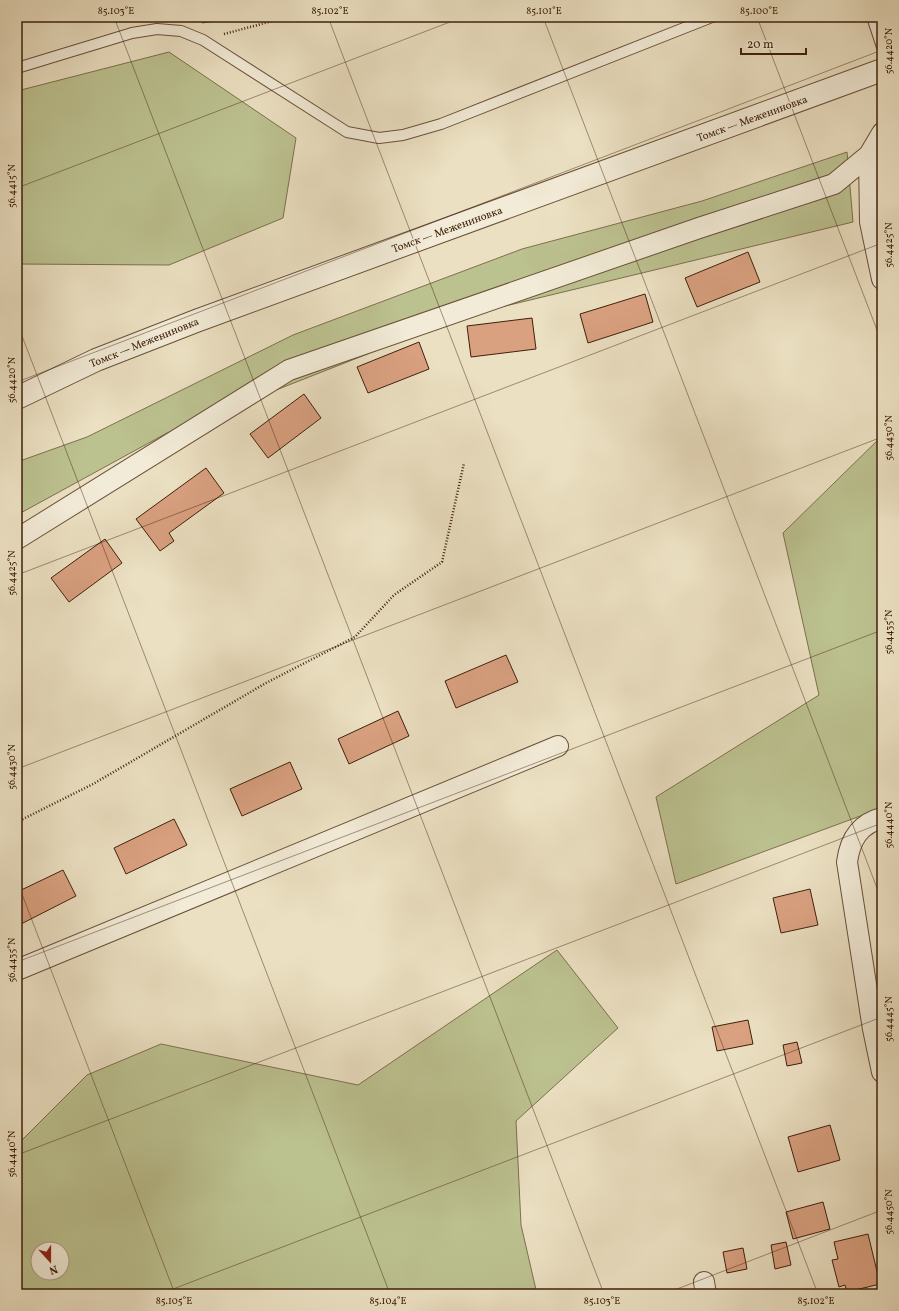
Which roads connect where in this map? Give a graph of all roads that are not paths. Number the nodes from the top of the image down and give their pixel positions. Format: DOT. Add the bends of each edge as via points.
graph roads {
  1 [pos="712,17"];
  2 [pos="872,17"];
  3 [pos="882,47"];
  4 [pos="17,68"];
  5 [pos="882,70"];
  6 [pos="882,133"];
  7 [pos="876,154"];
  8 [pos="882,279"];
  9 [pos="17,398"];
  10 [pos="17,539"];
  11 [pos="558,746"];
  12 [pos="882,818"];
  13 [pos="17,970"];
  14 [pos="882,1072"];
  1 -- 4 [label="lane" via="440,124 403,135 379,138 347,132 203,40 181,31 158,29 132,33"];
  2 -- 3 [label="lane"];
  5 -- 9 [label="street, Томск — Межениновка" via="196,321 96,360"];
  6 -- 7 [label="street"];
  7 -- 8 [label="street" via="870,222"];
  7 -- 10 [label="street" via="834,184 289,370"];
  11 -- 13 [label="street"];
  12 -- 14 [label="street" via="860,829 848,850 847,862"];
}
